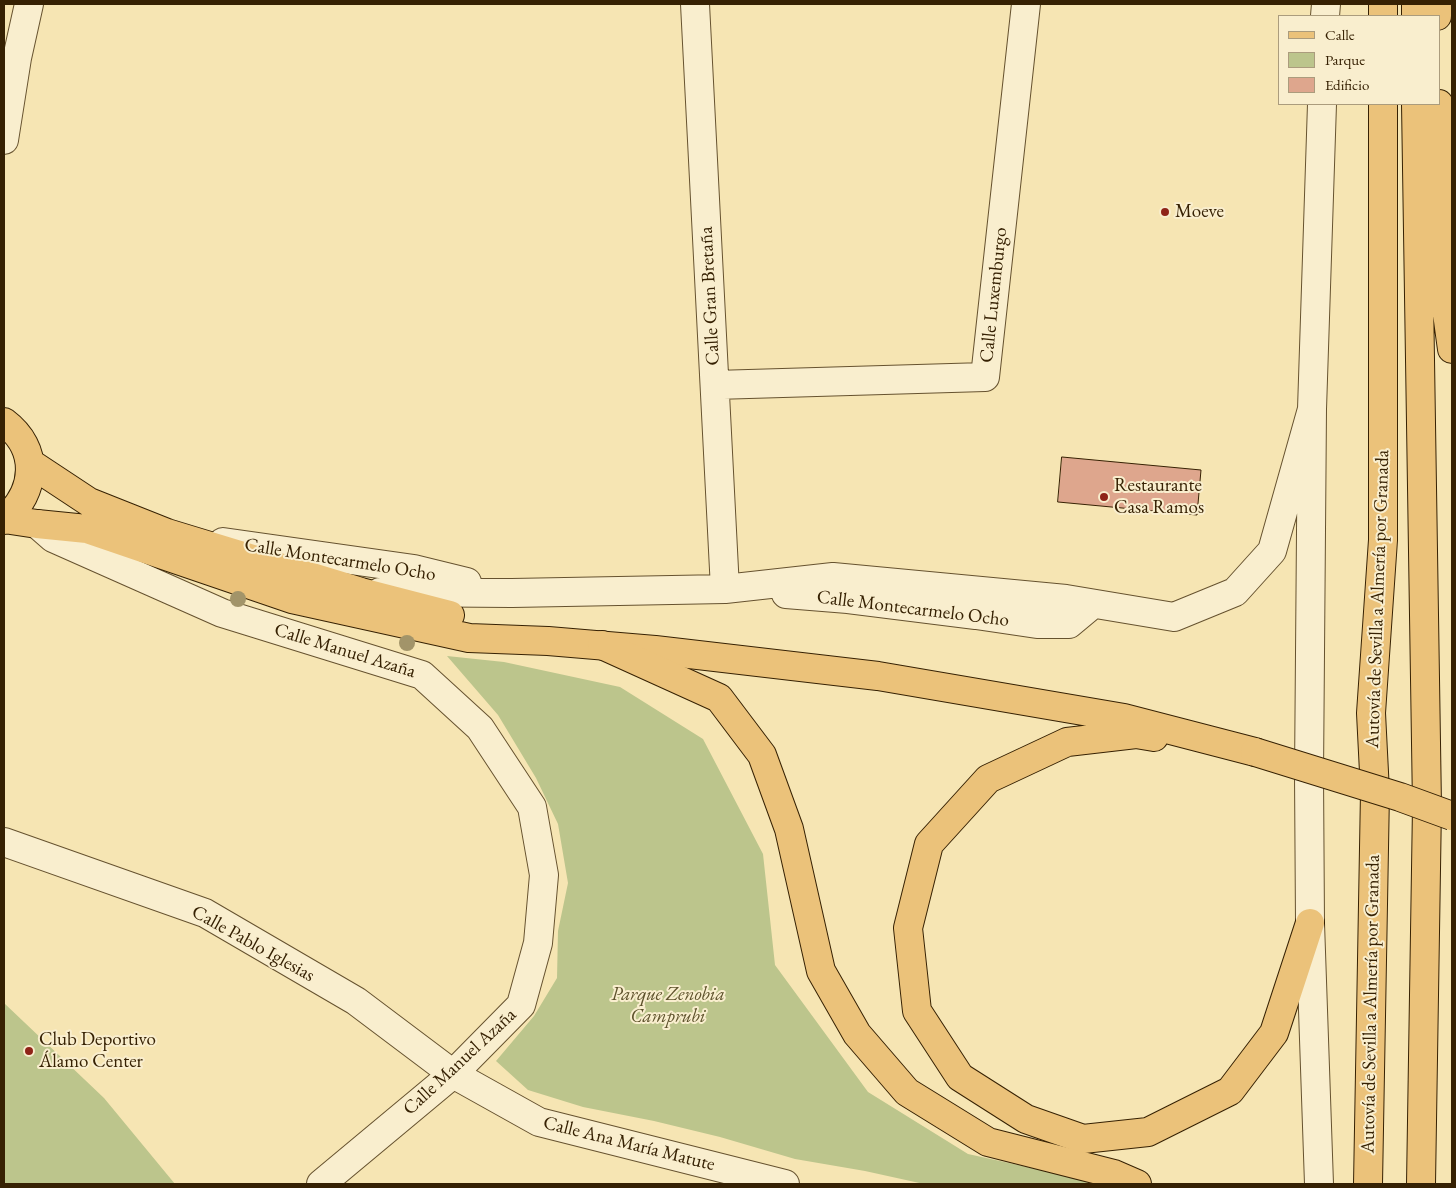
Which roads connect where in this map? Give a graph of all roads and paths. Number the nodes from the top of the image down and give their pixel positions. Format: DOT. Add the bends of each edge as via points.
graph roads {
  1 [pos="29,4"];
  2 [pos="695,4"];
  3 [pos="1026,4"];
  4 [pos="8,58"];
  5 [pos="1322,105"];
  6 [pos="1382,105"];
  7 [pos="1416,105"];
  8 [pos="1439,105"];
  9 [pos="4,140"];
  10 [pos="1441,192"];
  11 [pos="1452,241"];
  12 [pos="1452,349"];
  13 [pos="714,385"];
  14 [pos="1312,409"];
  15 [pos="4,422"];
  16 [pos="30,463"];
  17 [pos="4,520"];
  18 [pos="37,524"];
  19 [pos="167,534"];
  20 [pos="725,589"];
  21 [pos="361,592"];
  22 [pos="512,593"];
  23 [pos="292,598"];
  24 [pos="548,641"];
  25 [pos="602,645"];
  26 [pos="1254,752"];
  27 [pos="1452,816"];
  28 [pos="4,842"];
  29 [pos="1310,923"];
  30 [pos="453,1074"];
  31 [pos="734,1178"];
  32 [pos="321,1184"];
  33 [pos="785,1184"];
  34 [pos="1137,1184"];
  35 [pos="1319,1184"];
  36 [pos="1368,1184"];
  37 [pos="1421,1184"];
  1 -- 4 [label="street"];
  2 -- 13 [label="street, Calle Gran Bretaña"];
  3 -- 13 [label="street, Calle Luxemburgo" via="985,377"];
  4 -- 9 [label="street"];
  5 -- 14 [label="street"];
  6 -- 36 [label="main road, Autovía de Sevilla a Almería por Granada" via="1383,540 1371,713 1375,792"];
  7 -- 37 [label="main road, Autovía de Sevilla a Almería por Granada" via="1427,806"];
  8 -- 10 [label="main road"];
  10 -- 11 [label="main road"];
  10 -- 12 [label="main road" via="1443,284"];
  13 -- 20 [label="street, Calle Gran Bretaña"];
  14 -- 20 [label="street, Calle Montecarmelo Ocho" via="1272,551 1235,592 1174,617 1066,599 833,577"];
  14 -- 29 [label="street"];
  15 -- 16 [label="main road" via="24,444"];
  16 -- 17 [label="main road" via="25,495"];
  16 -- 19 [label="main road" via="90,502"];
  17 -- 18 [label="main road"];
  18 -- 23 [label="main road" via="87,528"];
  18 -- 30 [label="street, Calle Manuel Azaña" via="53,538 222,613 422,674 480,728 532,807 544,875 538,944 522,1005"];
  19 -- 21 [label="main road"];
  19 -- 22 [label="street, Calle Montecarmelo Ocho" via="414,569"];
  20 -- 22 [label="street, Calle Montecarmelo Ocho"];
  21 -- 22 [label="street, Calle Montecarmelo Ocho"];
  21 -- 23 [label="street, Calle Montecarmelo Ocho"];
  21 -- 24 [label="main road"];
  23 -- 24 [label="main road" via="469,638"];
  24 -- 25 [label="main road"];
  25 -- 26 [label="main road" via="878,676 1124,718"];
  25 -- 34 [label="main road" via="719,698 762,755 789,829 821,971 857,1034 907,1092 988,1142 1114,1174"];
  26 -- 27 [label="main road, bridge"];
  26 -- 29 [label="main road" via="1136,734 1067,742 988,779 929,844 908,928 917,1011 960,1077 1026,1119 1083,1139 1148,1132 1230,1090 1274,1033"];
  28 -- 30 [label="street, Calle Pablo Iglesias" via="205,913 356,1001"];
  29 -- 35 [label="street"];
  30 -- 31 [label="street, Calle Ana María Matute" via="539,1122 702,1162"];
  30 -- 32 [label="street, Calle Manuel Azaña"];
  31 -- 33 [label="street, Calle Ana María Matute"];
}
